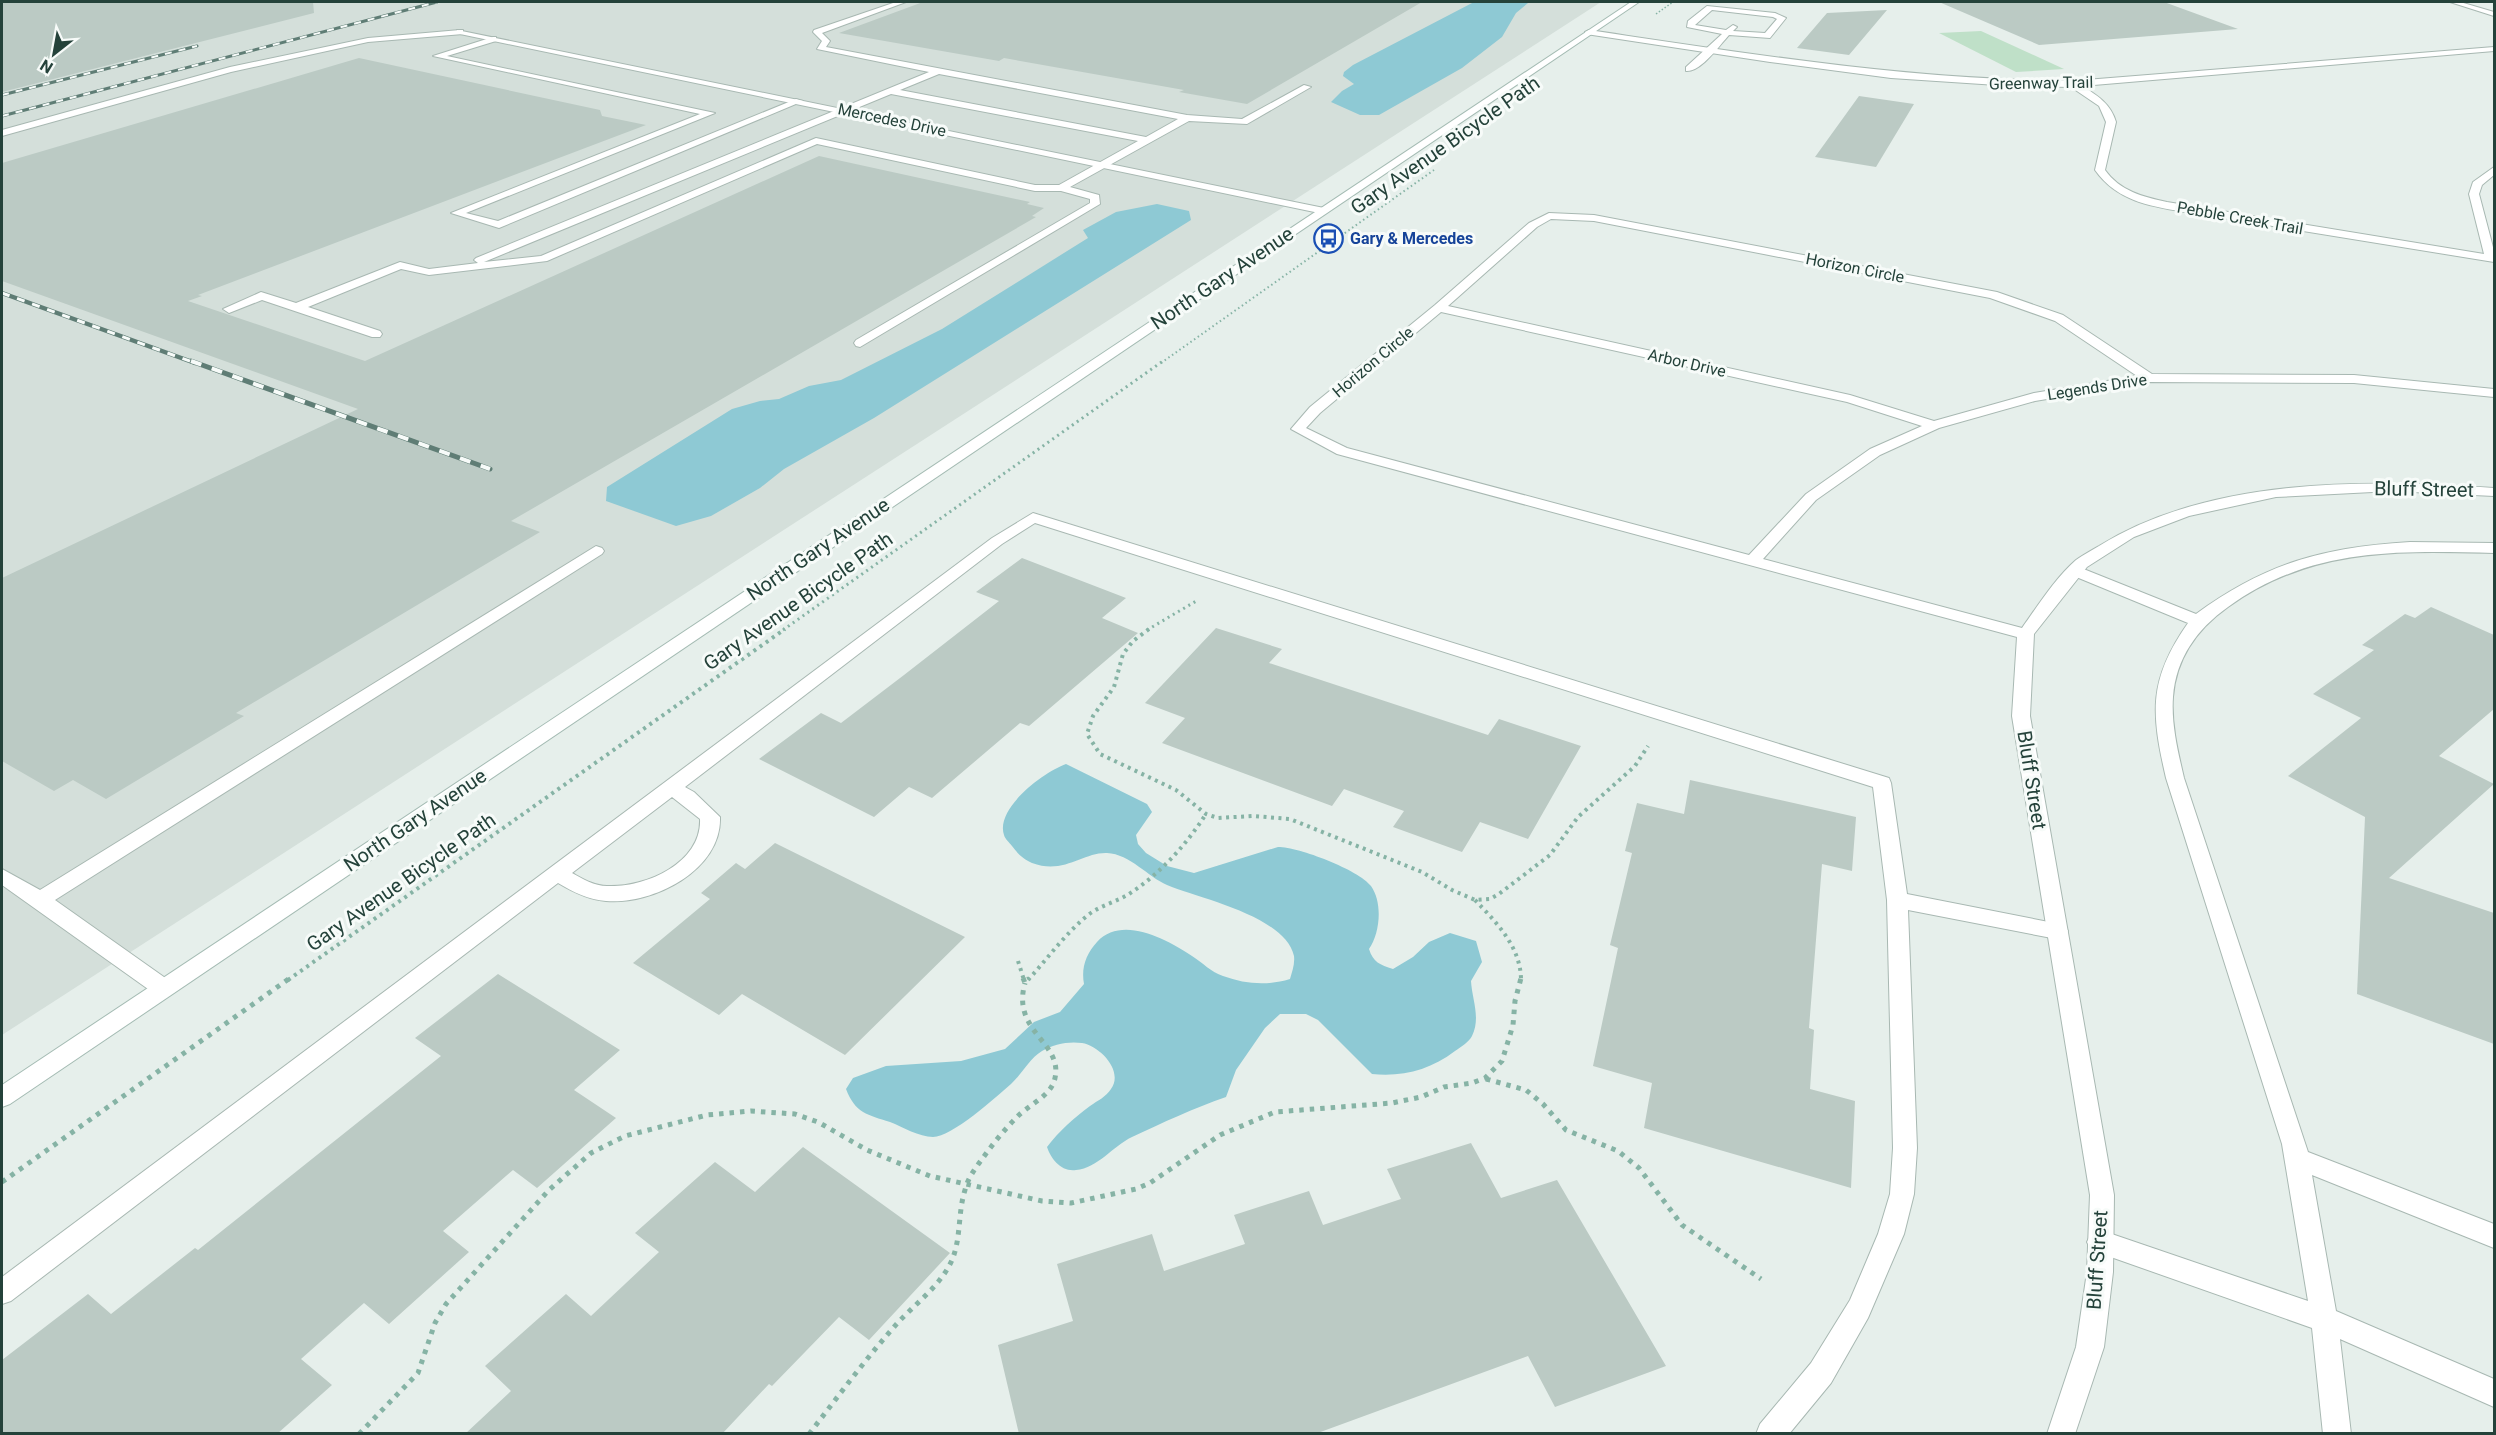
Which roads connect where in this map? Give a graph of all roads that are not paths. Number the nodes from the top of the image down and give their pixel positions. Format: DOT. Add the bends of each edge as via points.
graph roads {
  1 [pos="902,2"];
  2 [pos="1635,2"];
  3 [pos="2454,2"];
  4 [pos="1755,5"];
  5 [pos="1748,12"];
  6 [pos="2494,14"];
  7 [pos="1589,32"];
  8 [pos="1727,33"];
  9 [pos="493,39"];
  10 [pos="2494,48"];
  11 [pos="1710,51"];
  12 [pos="1689,69"];
  13 [pos="939,71"];
  14 [pos="2073,84"];
  15 [pos="1307,87"];
  16 [pos="890,91"];
  17 [pos="799,101"];
  18 [pos="844,110"];
  19 [pos="720,115"];
  20 [pos="1187,118"];
  21 [pos="751,121"];
  22 [pos="2,133"];
  23 [pos="1146,140"];
  24 [pos="1103,164"];
  25 [pos="2494,170"];
  26 [pos="1061,188"];
  27 [pos="2122,192"];
  28 [pos="2103,194"];
  29 [pos="1323,211"];
  30 [pos="2493,259"];
  31 [pos="459,268"];
  32 [pos="297,307"];
  33 [pos="1438,308"];
  34 [pos="229,309"];
  35 [pos="376,334"];
  36 [pos="860,343"];
  37 [pos="2149,378"];
  38 [pos="2494,393"];
  39 [pos="1934,425"];
  40 [pos="2494,492"];
  41 [pos="2494,548"];
  42 [pos="596,551"];
  43 [pos="1752,561"];
  44 [pos="2075,571"];
  45 [pos="2198,621"];
  46 [pos="2026,634"];
  47 [pos="670,787"];
  48 [pos="556,873"];
  49 [pos="2,876"];
  50 [pos="39,900"];
  51 [pos="1898,900"];
  52 [pos="2057,931"];
  53 [pos="163,988"];
  54 [pos="2,1097"];
  55 [pos="2296,1158"];
  56 [pos="2494,1236"];
  57 [pos="2100,1242"];
  58 [pos="2,1292"];
  59 [pos="2324,1319"];
  60 [pos="2494,1393"];
  61 [pos="1770,1434"];
  62 [pos="2061,1434"];
  63 [pos="2337,1434"];
  1 -- 13 [label="street" via="817,32 826,41 821,49"];
  2 -- 7 [label="street, North Gary Avenue"];
  3 -- 6 [label="street"];
  4 -- 5 [label="street"];
  5 -- 8 [label="street"];
  5 -- 8 [label="street" via="1779,16 1781,21 1767,36"];
  5 -- 8 [label="street" via="1706,9 1690,26"];
  7 -- 11 [label="street, Greenway Trail"];
  7 -- 29 [label="street, North Gary Avenue"];
  8 -- 11 [label="street"];
  9 -- 17 [label="street, Mercedes Drive"];
  9 -- 19 [label="street" via="437,56"];
  9 -- 22 [label="street, Mercedes Drive" via="460,32 368,40 242,67"];
  10 -- 14 [label="street, Greenway Trail"];
  11 -- 12 [label="street"];
  11 -- 14 [label="street, Greenway Trail" via="1897,78 1975,84"];
  13 -- 16 [label="street"];
  13 -- 20 [label="street"];
  14 -- 27 [label="street, Pebble Creek Trail" via="2102,103 2110,114 2100,170"];
  15 -- 20 [label="street" via="1244,122"];
  16 -- 18 [label="street"];
  16 -- 23 [label="street"];
  17 -- 18 [label="street, Mercedes Drive"];
  17 -- 21 [label="street"];
  18 -- 24 [label="street, Mercedes Drive"];
  18 -- 31 [label="street"];
  19 -- 21 [label="street"];
  19 -- 21 [label="street" via="456,213 499,225"];
  20 -- 23 [label="street"];
  23 -- 24 [label="street"];
  24 -- 26 [label="street"];
  24 -- 29 [label="street, Mercedes Drive"];
  25 -- 30 [label="street" via="2477,184 2474,194"];
  26 -- 31 [label="street" via="1035,188 816,141 543,259"];
  26 -- 36 [label="street" via="1095,198 1095,204"];
  27 -- 28 [label="street"];
  27 -- 30 [label="street, Pebble Creek Trail" via="2157,204"];
  29 -- 53 [label="street, North Gary Avenue"];
  31 -- 32 [label="street" via="429,272 400,265"];
  32 -- 34 [label="street" via="261,296"];
  32 -- 35 [label="street"];
  33 -- 37 [label="street, Horizon Circle" via="1533,225 1549,216 1594,218 1993,295 2059,318"];
  33 -- 39 [label="street, Arbor Drive" via="1850,399"];
  33 -- 43 [label="street, Horizon Circle" via="1315,410 1298,429 1342,451"];
  37 -- 38 [label="street, Legends Drive" via="2354,379"];
  37 -- 39 [label="street, Legends Drive" via="2034,397"];
  39 -- 43 [label="street, Legends Drive" via="1875,452 1811,497"];
  40 -- 44 [label="street, Bluff Street" via="2392,487 2276,493 2234,500 2145,527"];
  41 -- 45 [label="street" via="2450,545 2340,553 2272,574 2238,592"];
  42 -- 50 [label="street"];
  43 -- 46 [label="street, Horizon Circle"];
  44 -- 45 [label="street"];
  44 -- 46 [label="street, Bluff Street"];
  45 -- 55 [label="street" via="2169,668 2164,733"];
  46 -- 52 [label="street, Bluff Street" via="2021,716"];
  47 -- 48 [label="street"];
  47 -- 48 [label="street" via="710,817 710,834 702,850 686,866 663,881 635,891 608,894"];
  47 -- 51 [label="street" via="1033,518 1882,783"];
  48 -- 58 [label="street"];
  49 -- 50 [label="street"];
  50 -- 53 [label="street"];
  51 -- 52 [label="street"];
  51 -- 61 [label="street" via="1905,1148 1902,1194 1891,1234 1859,1309 1821,1373"];
  52 -- 57 [label="street, Bluff Street" via="2102,1196"];
  53 -- 54 [label="street, North Gary Avenue"];
  55 -- 56 [label="street"];
  55 -- 59 [label="street"];
  57 -- 59 [label="street"];
  57 -- 62 [label="street, Bluff Street" via="2090,1347"];
  59 -- 60 [label="street"];
  59 -- 63 [label="street"];
}
